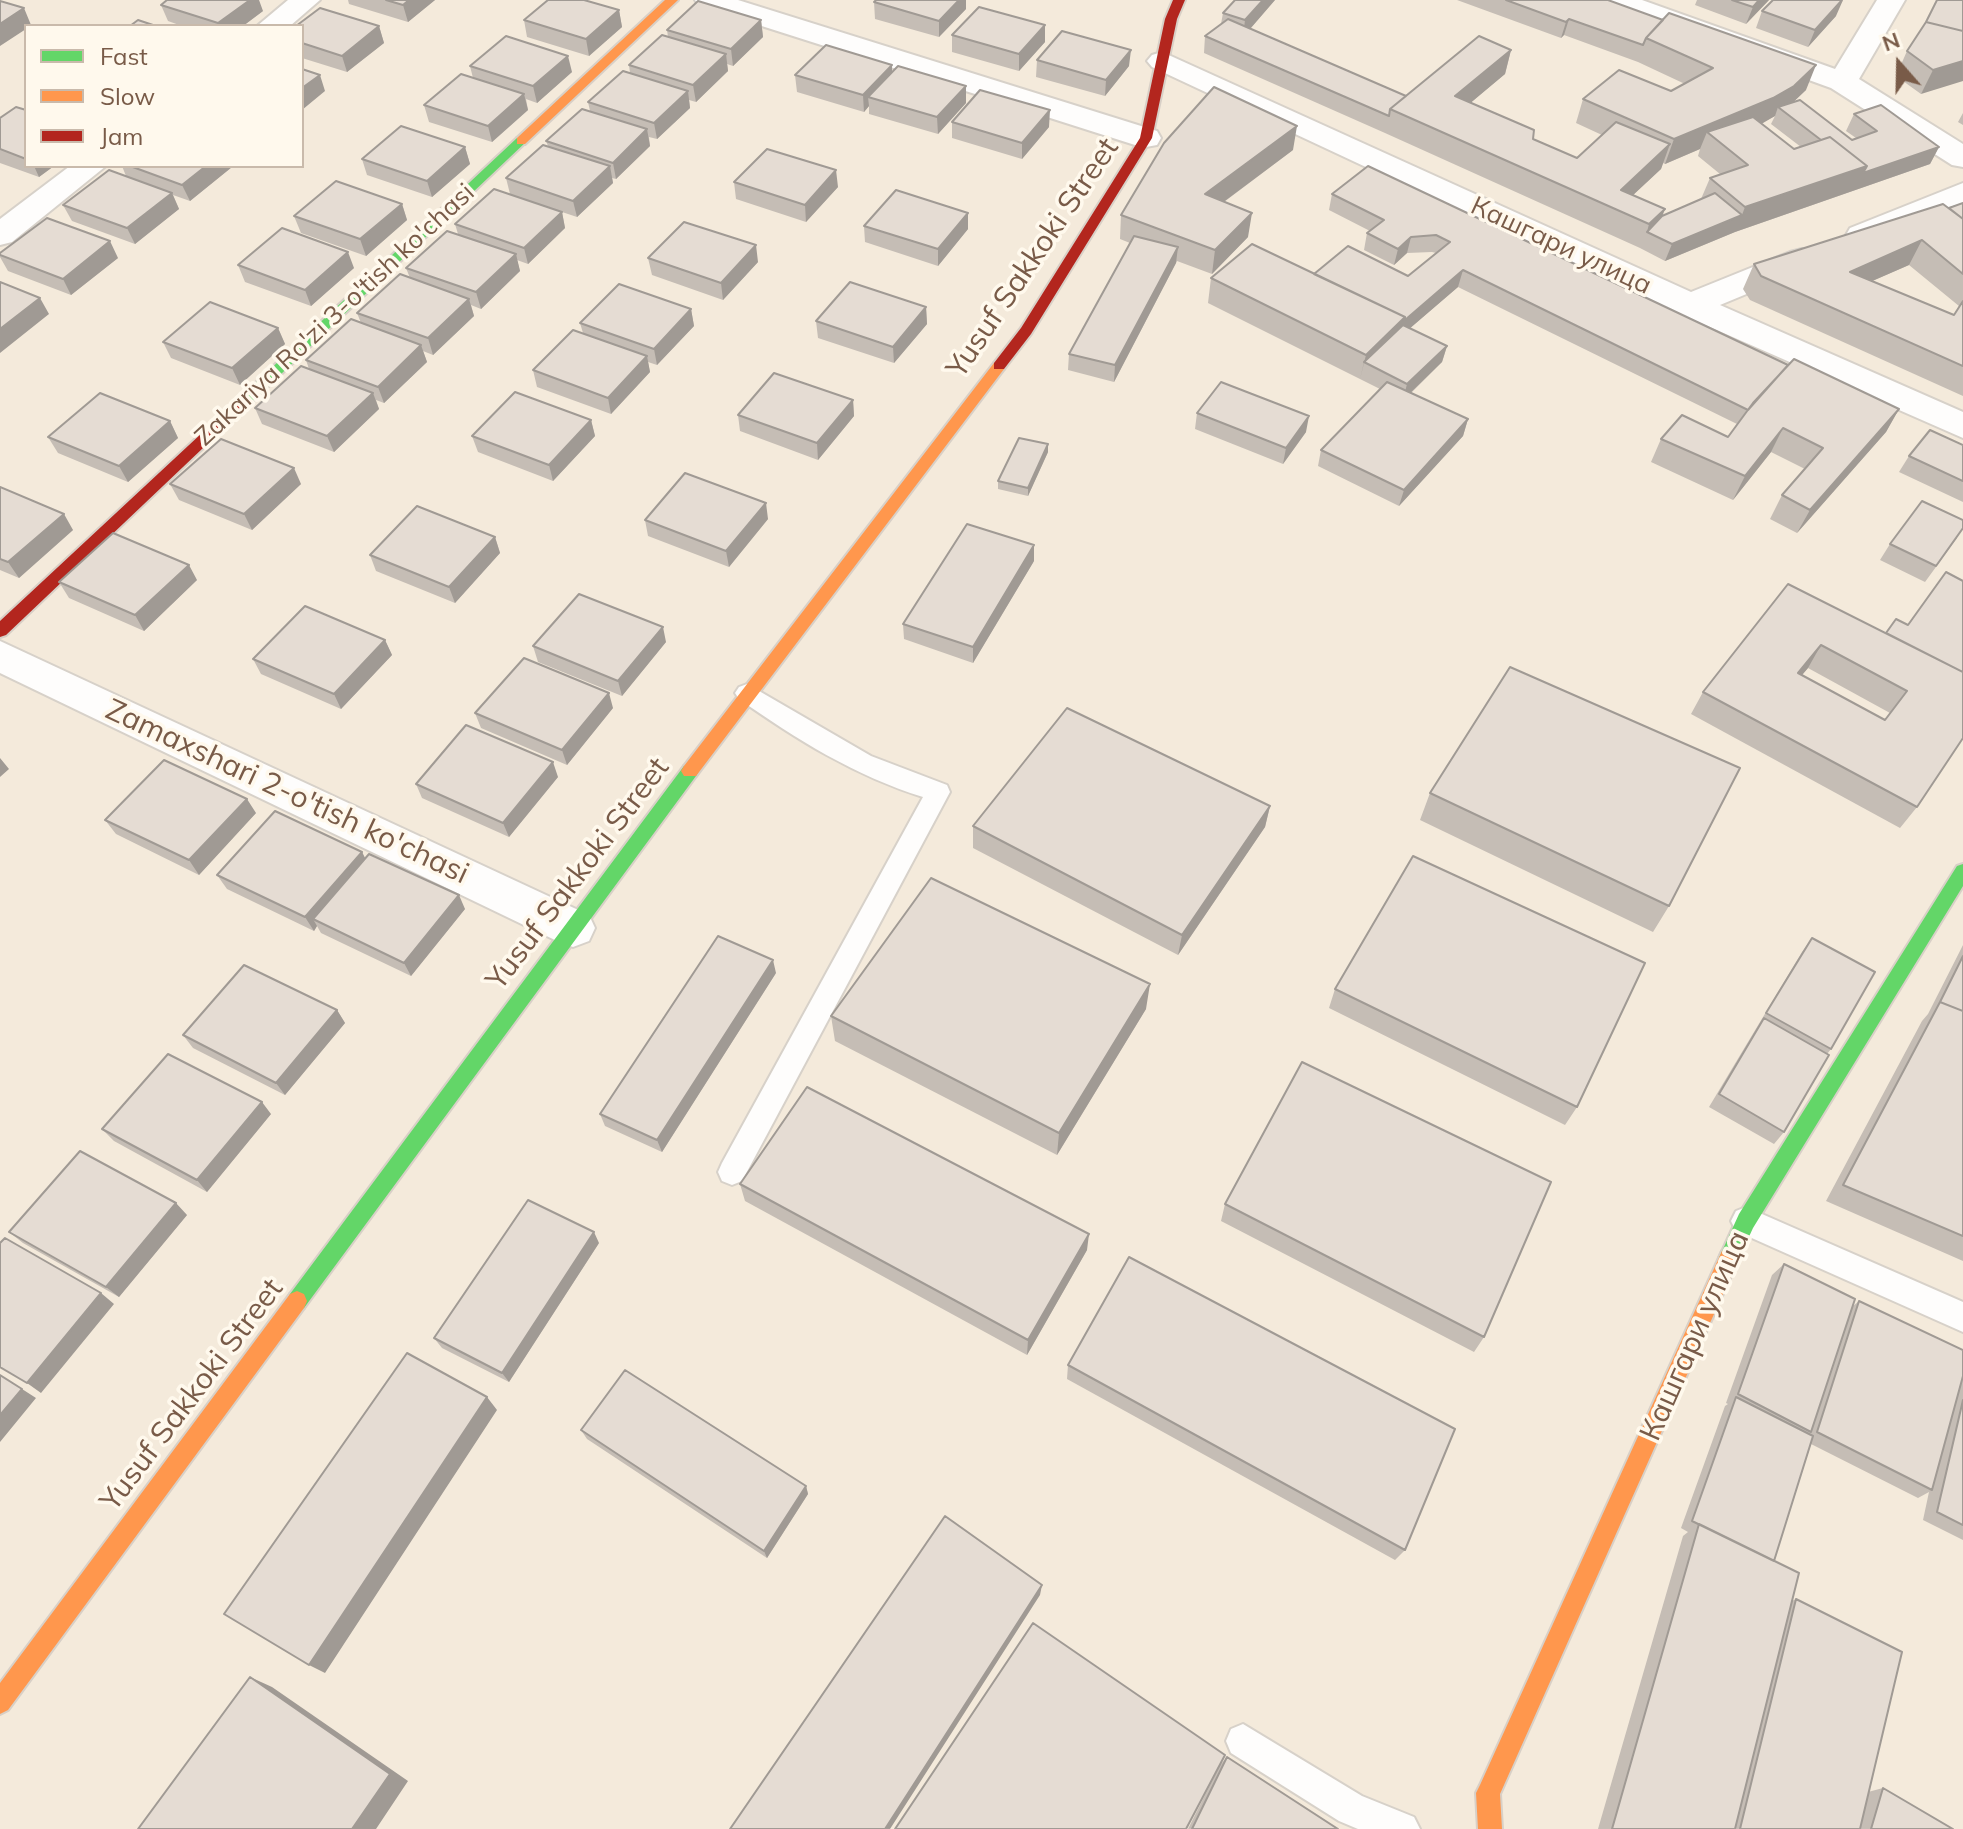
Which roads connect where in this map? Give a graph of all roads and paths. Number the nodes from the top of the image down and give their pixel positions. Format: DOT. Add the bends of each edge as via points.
graph roads {
  1 [pos="306,0"];
  2 [pos="672,0"];
  3 [pos="709,0"];
  4 [pos="1179,0"];
  5 [pos="1615,0"];
  6 [pos="1891,0"];
  7 [pos="275,24"];
  8 [pos="1162,61"];
  9 [pos="1842,82"];
  10 [pos="1146,138"];
  11 [pos="1963,158"];
  12 [pos="87,168"];
  13 [pos="1963,193"];
  14 [pos="0,235"];
  15 [pos="1690,305"];
  16 [pos="1963,426"];
  17 [pos="0,631"];
  18 [pos="0,656"];
  19 [pos="747,693"];
  20 [pos="1963,871"];
  21 [pos="573,928"];
  22 [pos="732,1172"];
  23 [pos="1746,1221"];
  24 [pos="1963,1317"];
  25 [pos="0,1702"];
  26 [pos="1243,1741"];
  27 [pos="1402,1829"];
  28 [pos="1490,1829"];
  1 -- 7 [label="street"];
  2 -- 17 [label="main road, Zakariya Ro'zi 3-o'tish ko'chasi"];
  3 -- 10 [label="street"];
  4 -- 8 [label="main road, Yusuf Sakkoki Street"];
  5 -- 9 [label="street"];
  6 -- 9 [label="street"];
  8 -- 10 [label="main road, Yusuf Sakkoki Street"];
  8 -- 15 [label="street, Кашгари улица"];
  9 -- 11 [label="street"];
  10 -- 19 [label="main road, Yusuf Sakkoki Street" via="1026,331"];
  12 -- 14 [label="street"];
  13 -- 15 [label="street"];
  15 -- 16 [label="street, Кашгари улица"];
  18 -- 21 [label="street, Zamaxshari 2-o'tish ko'chasi"];
  19 -- 21 [label="main road, Yusuf Sakkoki Street"];
  19 -- 22 [label="lane" via="806,734 905,783 938,792"];
  20 -- 23 [label="main road, Кашгари улица"];
  21 -- 25 [label="main road, Yusuf Sakkoki Street"];
  23 -- 24 [label="lane"];
  23 -- 28 [label="main road, Кашгари улица" via="1488,1793"];
  26 -- 27 [label="lane" via="1351,1809"];
}
